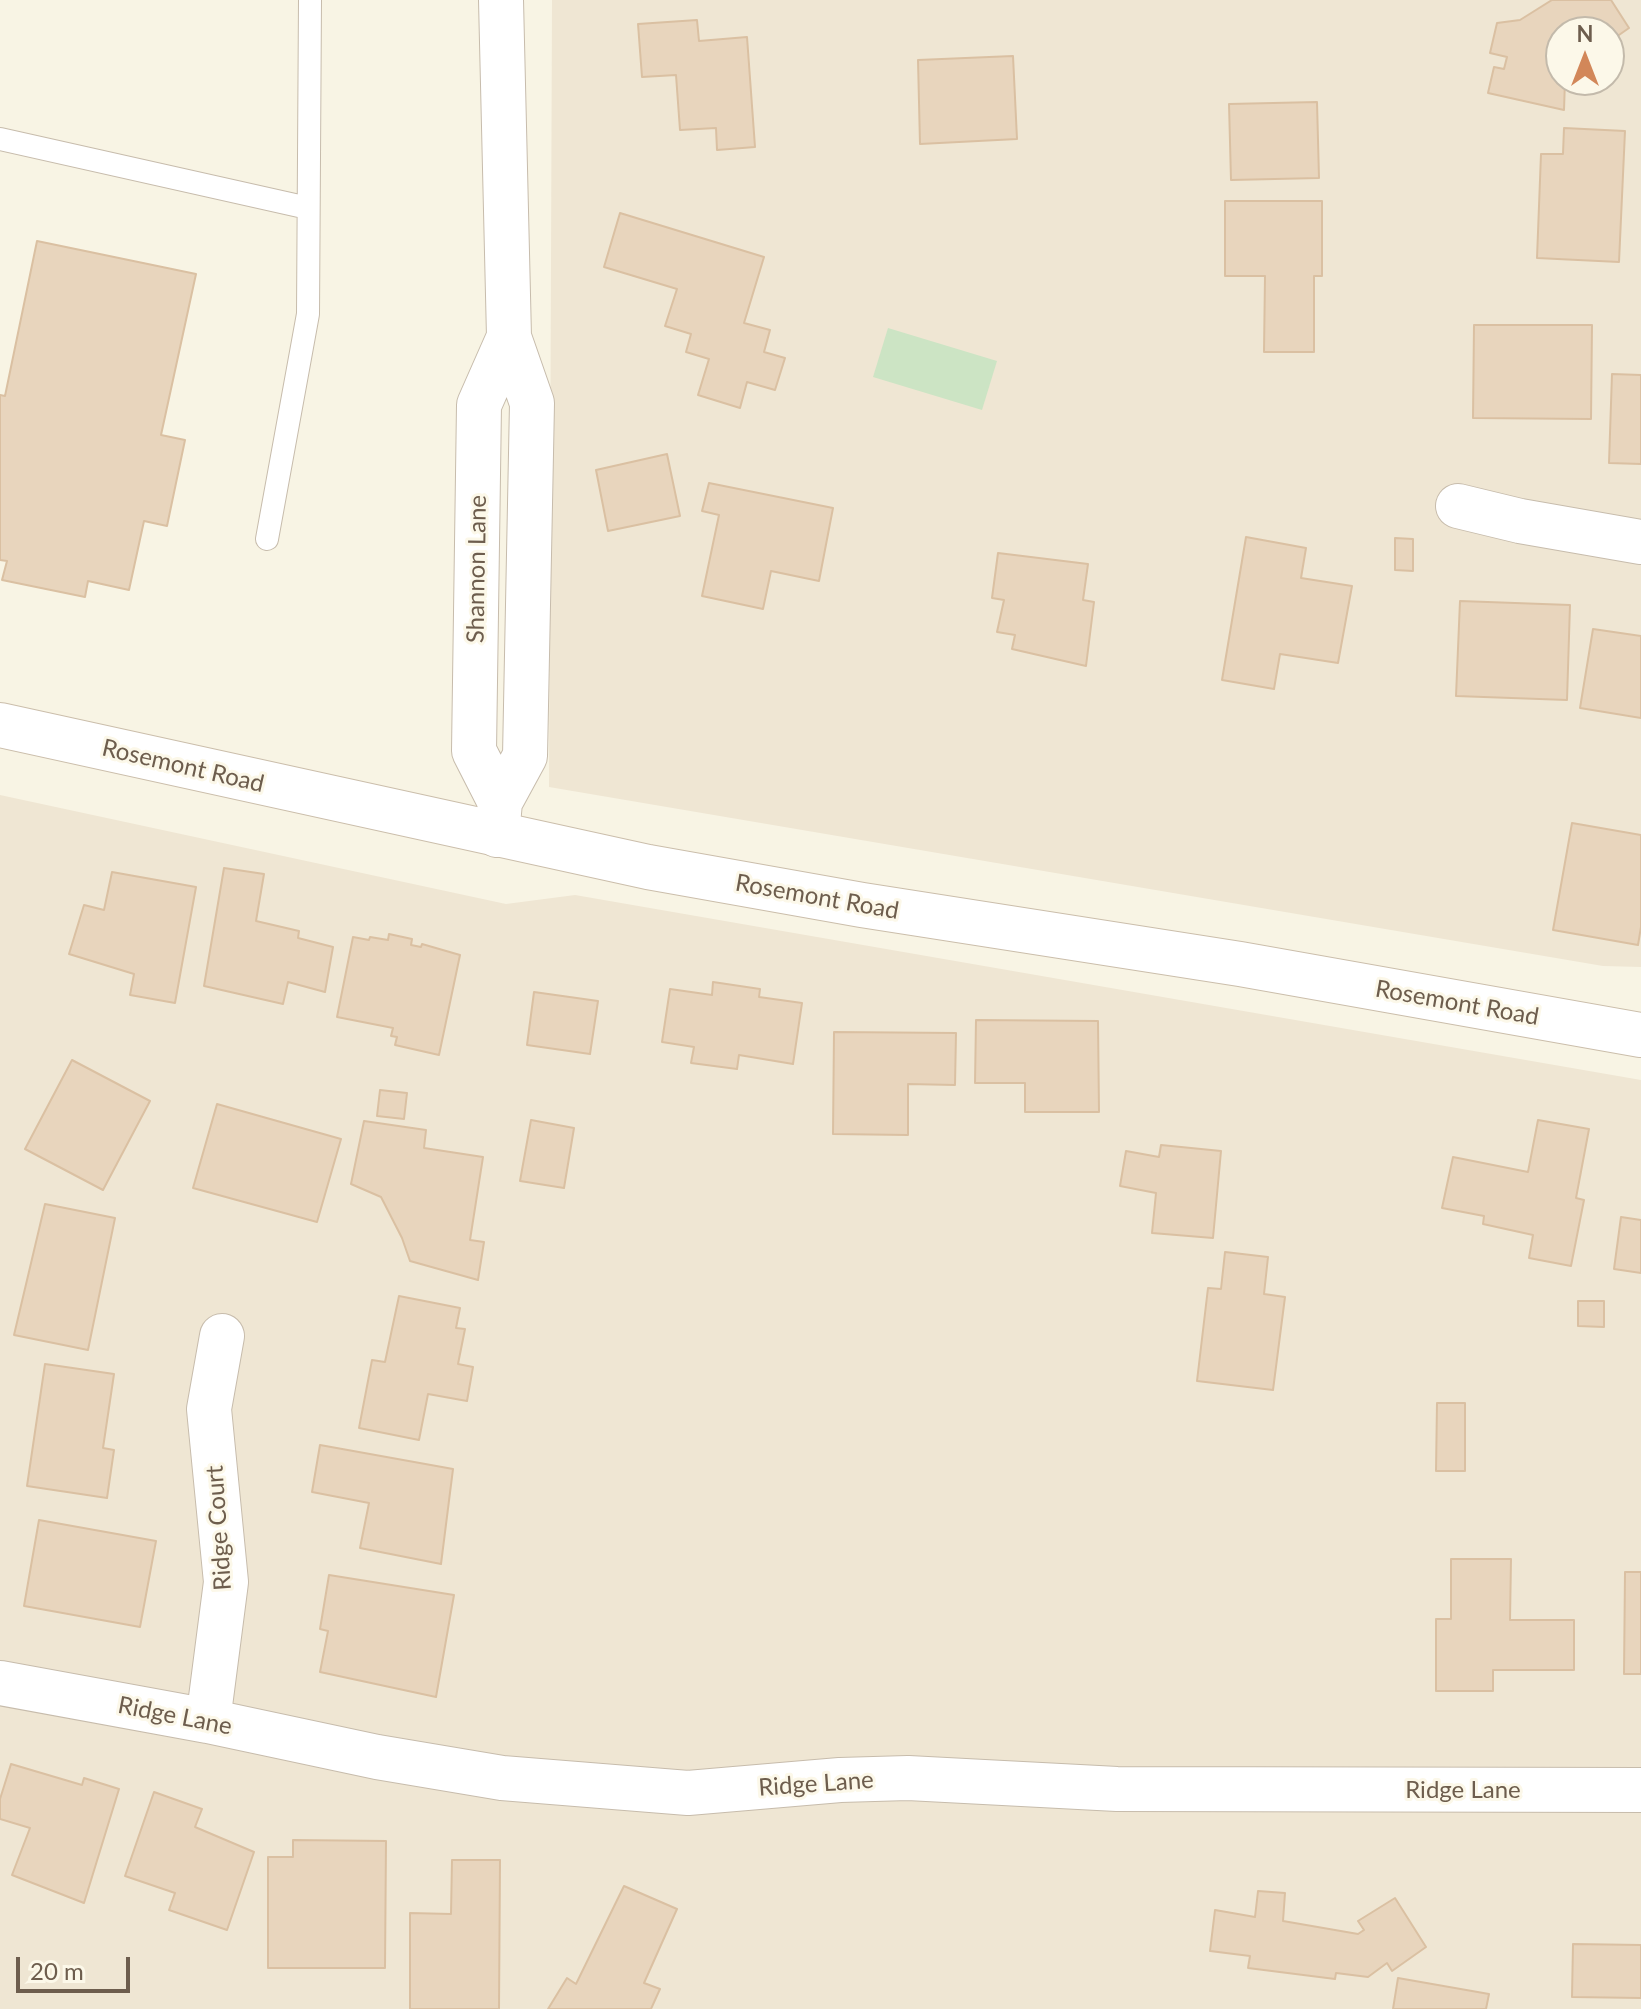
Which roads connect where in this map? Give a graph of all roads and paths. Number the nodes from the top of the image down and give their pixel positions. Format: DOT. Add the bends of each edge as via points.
graph roads {
  1 [pos="310,0"];
  2 [pos="501,0"];
  3 [pos="0,139"];
  4 [pos="308,208"];
  5 [pos="1458,506"];
  6 [pos="267,539"];
  7 [pos="1641,542"];
  8 [pos="0,725"];
  9 [pos="498,819"];
  10 [pos="1641,1035"];
  11 [pos="222,1336"];
  12 [pos="0,1683"];
  13 [pos="208,1721"];
  14 [pos="1641,1790"];
  1 -- 4 [label="lane"];
  2 -- 9 [label="street" via="509,337 532,403 525,756"];
  3 -- 4 [label="lane"];
  4 -- 6 [label="lane" via="308,314"];
  5 -- 7 [label="street"];
  8 -- 9 [label="street, Rosemont Road"];
  9 -- 10 [label="street, Rosemont Road" via="648,867"];
  11 -- 13 [label="street, Ridge Court" via="209,1409 226,1582"];
  12 -- 13 [label="street, Ridge Lane"];
  13 -- 14 [label="street, Ridge Lane" via="502,1778 688,1793 908,1778 1117,1789"];
}
